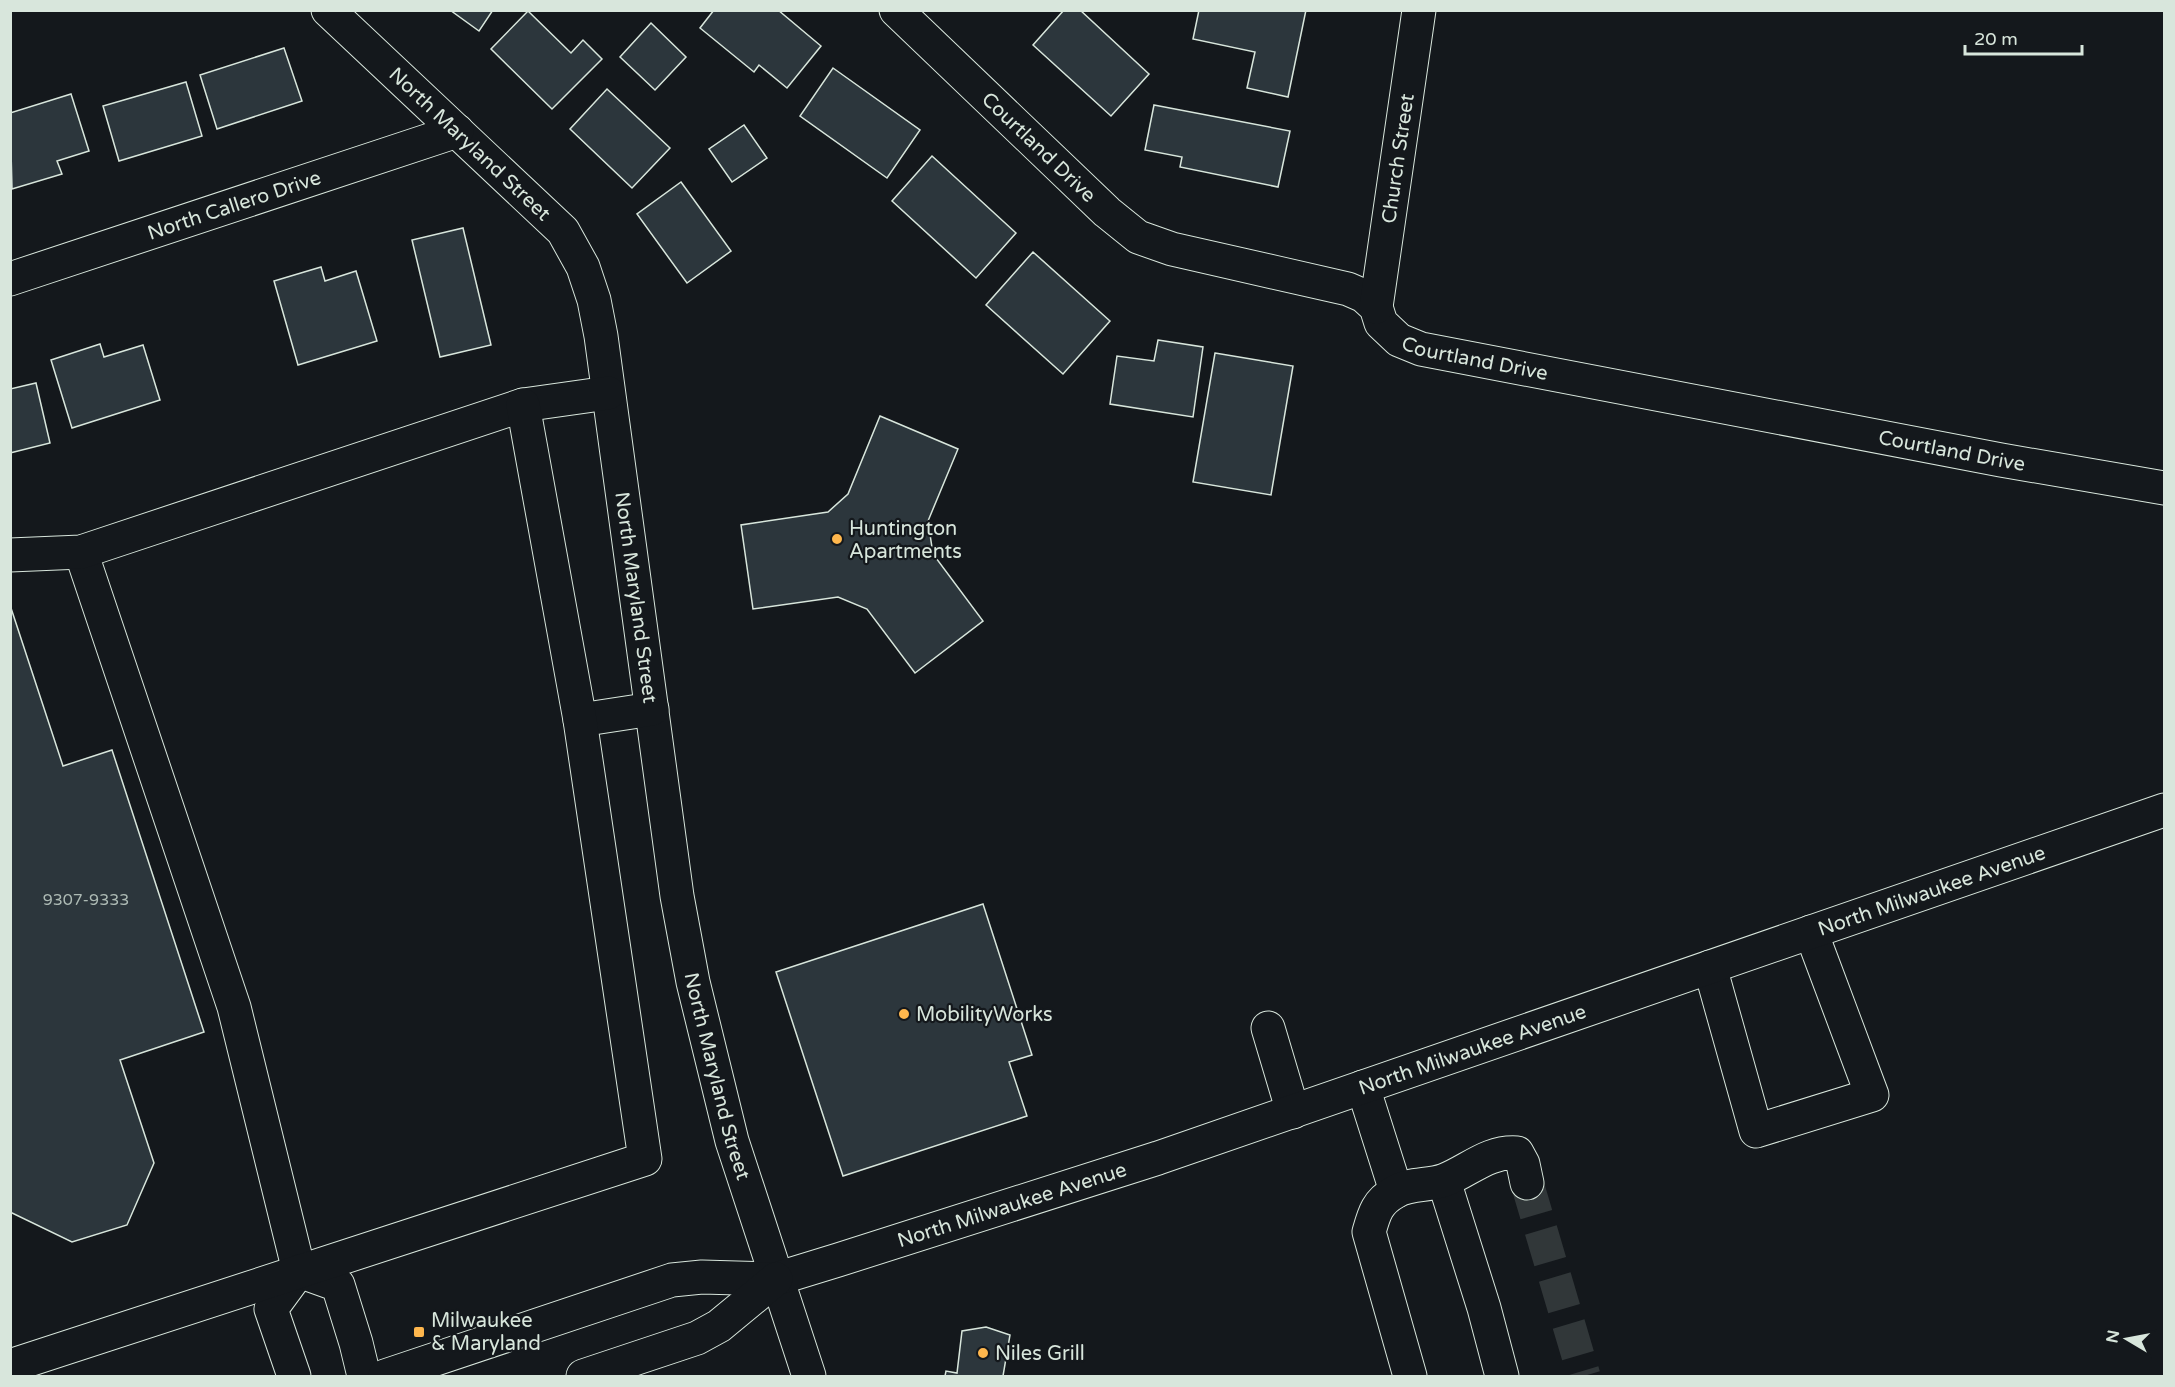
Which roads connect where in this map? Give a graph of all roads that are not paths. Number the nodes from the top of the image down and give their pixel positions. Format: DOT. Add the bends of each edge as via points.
graph roads {
  1 [pos="328,10"];
  2 [pos="896,10"];
  3 [pos="1419,10"];
  4 [pos="457,131"];
  5 [pos="10,279"];
  6 [pos="1376,307"];
  7 [pos="608,393"];
  8 [pos="523,405"];
  9 [pos="2164,488"];
  10 [pos="81,552"];
  11 [pos="10,555"];
  12 [pos="652,709"];
  13 [pos="580,720"];
  14 [pos="2164,810"];
  15 [pos="1811,932"];
  16 [pos="1710,967"];
  17 [pos="1268,1028"];
  18 [pos="1363,1087"];
  19 [pos="1293,1112"];
  20 [pos="1444,1181"];
  21 [pos="1527,1183"];
  22 [pos="1396,1191"];
  23 [pos="299,1271"];
  24 [pos="776,1279"];
  25 [pos="10,1366"];
  26 [pos="294,1377"];
  27 [pos="364,1377"];
  28 [pos="385,1377"];
  29 [pos="583,1377"];
  30 [pos="809,1377"];
  31 [pos="1410,1377"];
  32 [pos="1503,1377"];
  1 -- 4 [label="street, North Maryland Street"];
  2 -- 6 [label="street, Courtland Drive" via="1098,204 1138,237 1172,249 1348,289"];
  3 -- 6 [label="street, Church Street"];
  4 -- 5 [label="street, North Callero Drive"];
  4 -- 7 [label="street, North Maryland Street" via="563,231 583,267 594,300"];
  6 -- 9 [label="street, Courtland Drive" via="1381,323 1399,339 1421,349"];
  7 -- 8 [label="street"];
  7 -- 12 [label="street, North Maryland Street"];
  8 -- 10 [label="street"];
  8 -- 13 [label="street"];
  10 -- 11 [label="street"];
  10 -- 23 [label="street" via="234,1007"];
  12 -- 13 [label="street"];
  12 -- 24 [label="street, North Maryland Street" via="677,896 693,982 732,1141"];
  13 -- 23 [label="street" via="645,1159"];
  14 -- 15 [label="street, North Milwaukee Avenue"];
  15 -- 16 [label="street, North Milwaukee Avenue"];
  15 -- 16 [label="street" via="1872,1095 1756,1131"];
  16 -- 18 [label="street, North Milwaukee Avenue"];
  17 -- 19 [label="street"];
  18 -- 19 [label="street, North Milwaukee Avenue"];
  18 -- 22 [label="street"];
  19 -- 24 [label="street, North Milwaukee Avenue"];
  20 -- 21 [label="street" via="1504,1152 1517,1153"];
  20 -- 22 [label="street"];
  20 -- 32 [label="street"];
  22 -- 31 [label="street" via="1375,1209 1369,1233"];
  23 -- 25 [label="street"];
  23 -- 26 [label="street" via="271,1309"];
  23 -- 27 [label="street" via="338,1286"];
  24 -- 28 [label="street, North Milwaukee Avenue" via="672,1280"];
  24 -- 29 [label="street, North Milwaukee Avenue" via="719,1326 697,1338"];
  24 -- 30 [label="street, North Maryland Street"];
}
